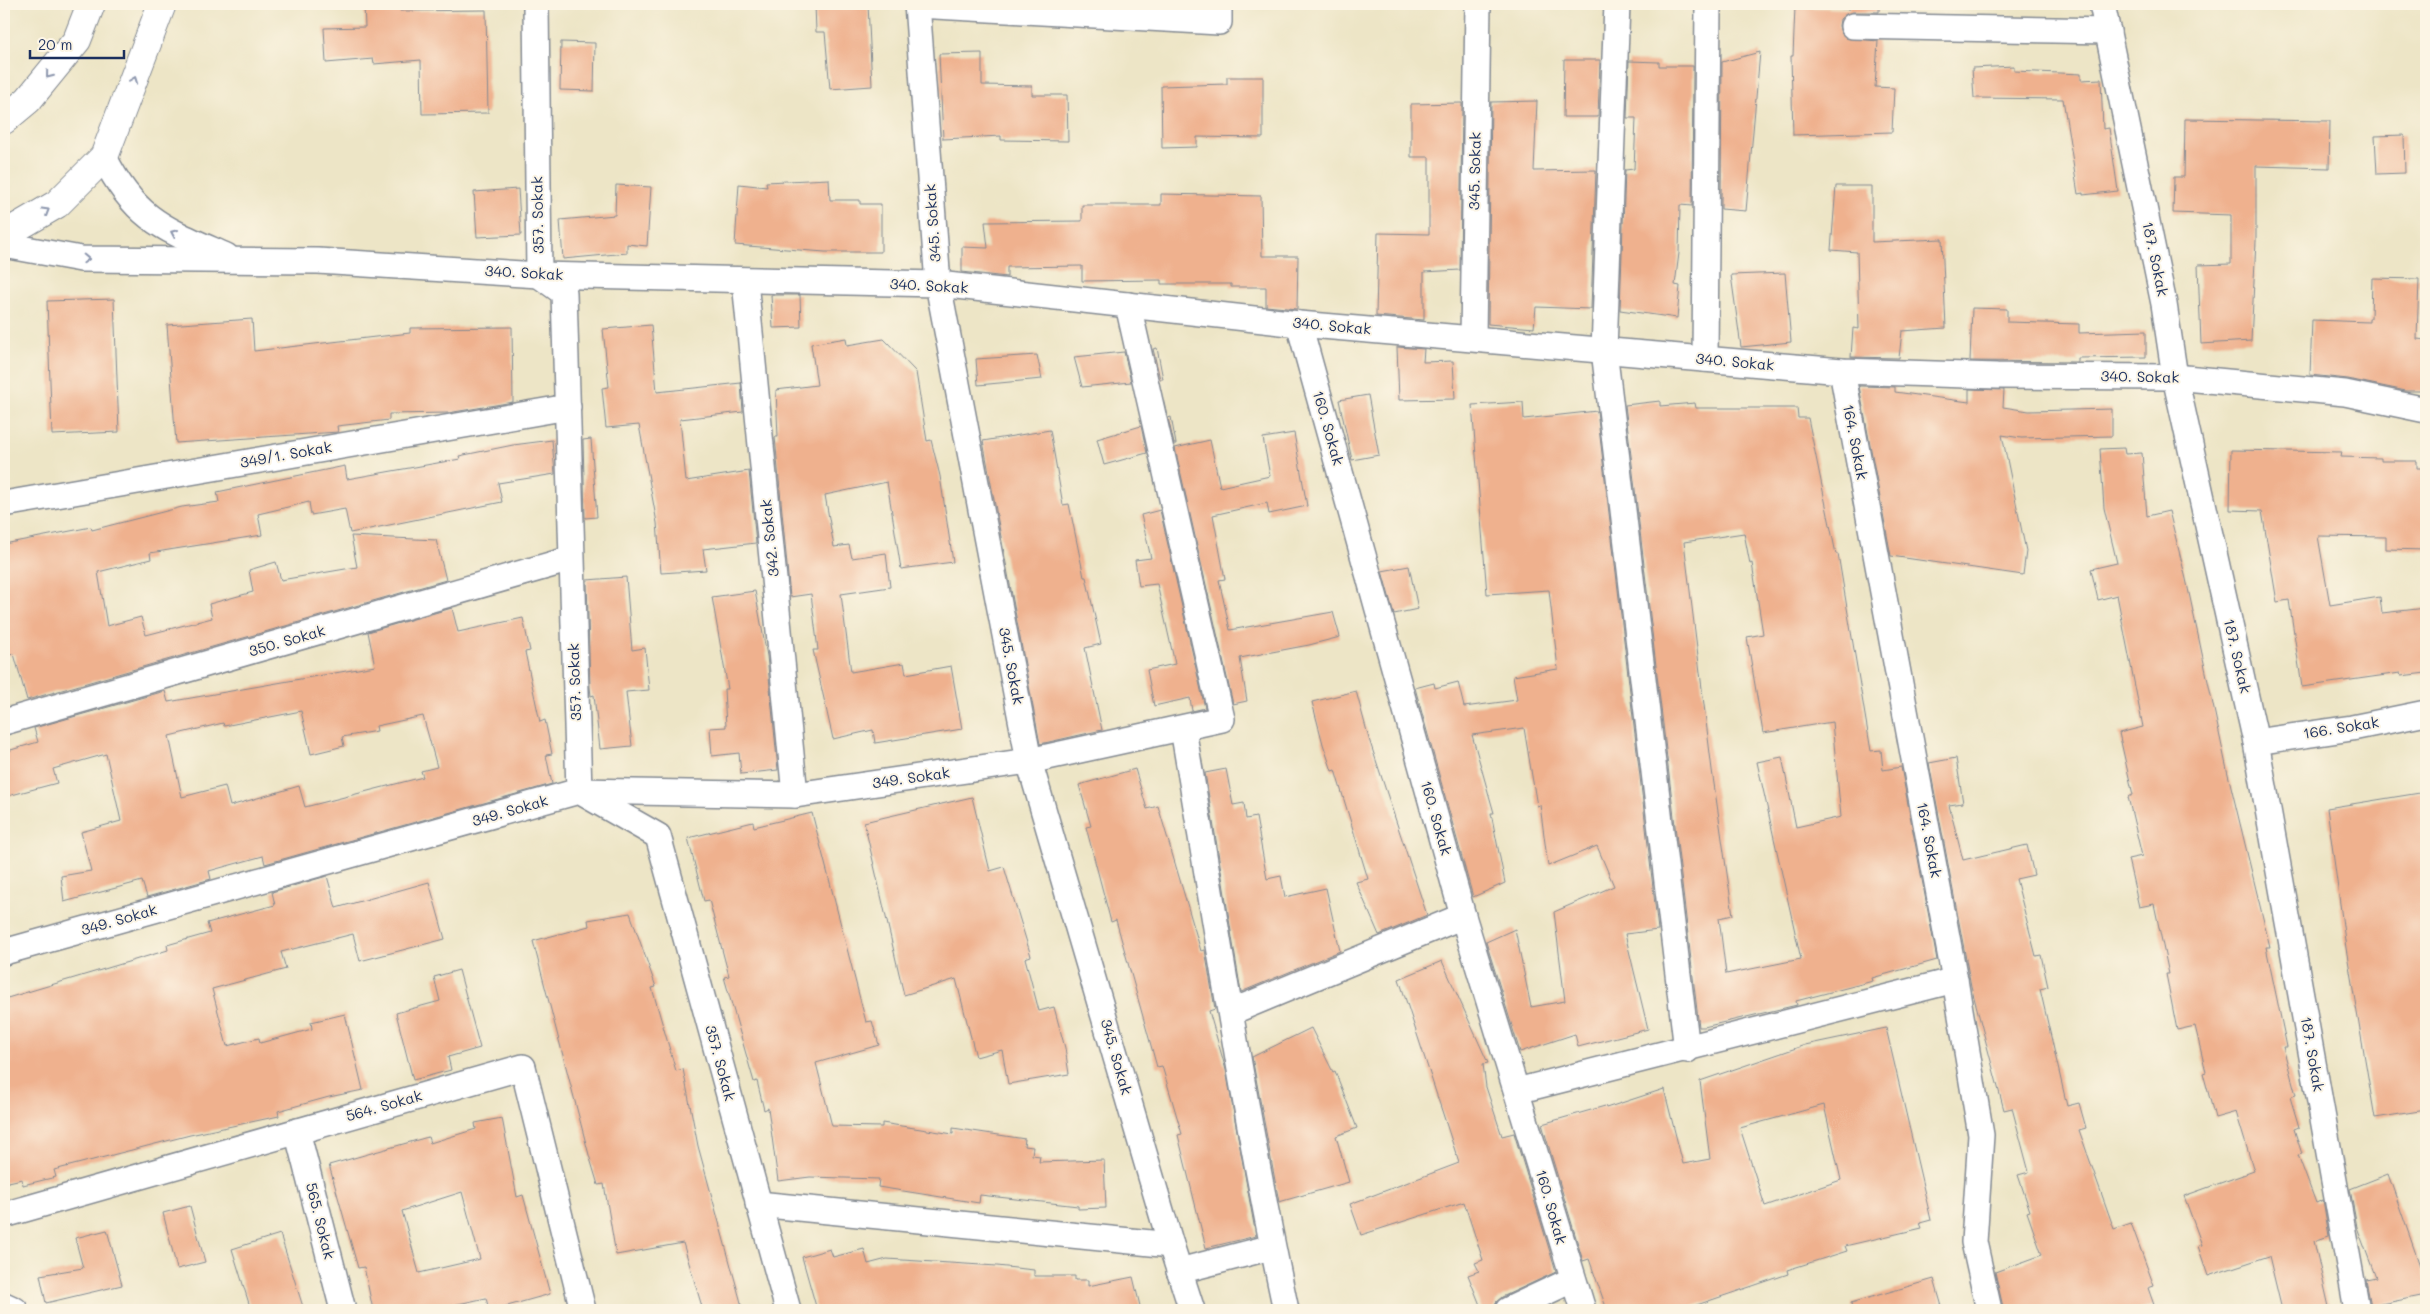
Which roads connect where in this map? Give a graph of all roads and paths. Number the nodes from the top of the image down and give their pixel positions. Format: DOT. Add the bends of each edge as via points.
graph roads {
  1 [pos="91,4"];
  2 [pos="162,4"];
  3 [pos="536,4"];
  4 [pos="917,4"];
  5 [pos="1478,4"];
  6 [pos="1617,4"];
  7 [pos="1708,4"];
  8 [pos="2102,4"];
  9 [pos="1219,13"];
  10 [pos="1853,26"];
  11 [pos="2108,31"];
  12 [pos="4,120"];
  13 [pos="104,157"];
  14 [pos="4,235"];
  15 [pos="4,245"];
  16 [pos="235,260"];
  17 [pos="539,275"];
  18 [pos="745,281"];
  19 [pos="938,284"];
  20 [pos="1128,305"];
  21 [pos="1299,324"];
  22 [pos="1473,338"];
  23 [pos="1604,350"];
  24 [pos="1705,359"];
  25 [pos="1842,371"];
  26 [pos="2175,377"];
  27 [pos="568,406"];
  28 [pos="2426,410"];
  29 [pos="4,504"];
  30 [pos="571,559"];
  31 [pos="2426,713"];
  32 [pos="4,722"];
  33 [pos="1184,729"];
  34 [pos="2256,742"];
  35 [pos="1030,761"];
  36 [pos="579,791"];
  37 [pos="795,795"];
  38 [pos="1464,916"];
  39 [pos="4,952"];
  40 [pos="1955,980"];
  41 [pos="1231,1012"];
  42 [pos="1687,1050"];
  43 [pos="1517,1091"];
  44 [pos="297,1131"];
  45 [pos="758,1204"];
  46 [pos="4,1215"];
  47 [pos="1171,1245"];
  48 [pos="1272,1247"];
  49 [pos="1179,1271"];
  50 [pos="1572,1280"];
  51 [pos="4,1304"];
  52 [pos="15,1310"];
  53 [pos="343,1310"];
  54 [pos="583,1310"];
  55 [pos="788,1310"];
  56 [pos="1192,1310"];
  57 [pos="1286,1310"];
  58 [pos="1508,1310"];
  59 [pos="1583,1310"];
  60 [pos="1989,1310"];
  61 [pos="2357,1310"];
  1 -- 12 [label="street, one-way" via="77,40 28,100"];
  13 -- 2 [label="street, one-way"];
  3 -- 17 [label="street, 357. Sokak"];
  4 -- 9 [label="street"];
  4 -- 19 [label="street, 345. Sokak"];
  5 -- 22 [label="street, 345. Sokak"];
  6 -- 23 [label="street"];
  7 -- 24 [label="street"];
  8 -- 11 [label="street, 187. Sokak"];
  10 -- 11 [label="street"];
  11 -- 26 [label="street, 187. Sokak" via="2164,304"];
  14 -- 13 [label="street, one-way" via="57,204"];
  16 -- 13 [label="street, one-way" via="168,231 151,219 117,183"];
  15 -- 16 [label="street, 340. Sokak, one-way" via="81,259"];
  16 -- 17 [label="street, 340. Sokak" via="318,261"];
  17 -- 18 [label="street, 340. Sokak"];
  17 -- 27 [label="street, 357. Sokak" via="564,293"];
  18 -- 19 [label="street, 340. Sokak"];
  18 -- 37 [label="street, 342. Sokak"];
  19 -- 20 [label="street, 340. Sokak"];
  19 -- 35 [label="street, 345. Sokak"];
  20 -- 21 [label="street, 340. Sokak"];
  20 -- 33 [label="street, 349. Sokak" via="1222,719"];
  21 -- 22 [label="street, 340. Sokak"];
  21 -- 38 [label="street, 160. Sokak"];
  22 -- 23 [label="street, 340. Sokak"];
  23 -- 24 [label="street, 340. Sokak"];
  23 -- 42 [label="street"];
  24 -- 25 [label="street, 340. Sokak"];
  25 -- 26 [label="street, 340. Sokak"];
  25 -- 40 [label="street, 164. Sokak"];
  26 -- 28 [label="street, 340. Sokak" via="2345,393"];
  26 -- 34 [label="street, 187. Sokak"];
  27 -- 29 [label="street, 349/1. Sokak"];
  27 -- 30 [label="street, 357. Sokak"];
  30 -- 32 [label="street, 350. Sokak"];
  30 -- 36 [label="street, 357. Sokak"];
  31 -- 34 [label="street, 166. Sokak"];
  33 -- 35 [label="street, 349. Sokak"];
  33 -- 41 [label="street"];
  34 -- 61 [label="street, 187. Sokak"];
  35 -- 37 [label="street, 349. Sokak"];
  35 -- 47 [label="street, 345. Sokak"];
  36 -- 37 [label="street, 349. Sokak"];
  36 -- 39 [label="street, 349. Sokak"];
  36 -- 45 [label="street, 357. Sokak" via="658,836"];
  38 -- 41 [label="street"];
  38 -- 43 [label="street, 160. Sokak"];
  40 -- 42 [label="street"];
  40 -- 60 [label="street, 164. Sokak" via="1981,1135 1974,1242"];
  41 -- 48 [label="street"];
  42 -- 43 [label="street"];
  43 -- 50 [label="street, 160. Sokak"];
  44 -- 46 [label="street, 564. Sokak"];
  44 -- 53 [label="street, 565. Sokak"];
  44 -- 54 [label="street, 564. Sokak" via="523,1067"];
  45 -- 47 [label="street"];
  45 -- 55 [label="street, 357. Sokak"];
  47 -- 49 [label="street, 345. Sokak"];
  48 -- 49 [label="street"];
  48 -- 57 [label="street"];
  49 -- 56 [label="street, 345. Sokak"];
  50 -- 58 [label="street"];
  50 -- 59 [label="street, 160. Sokak"];
  51 -- 52 [label="street"];
}
